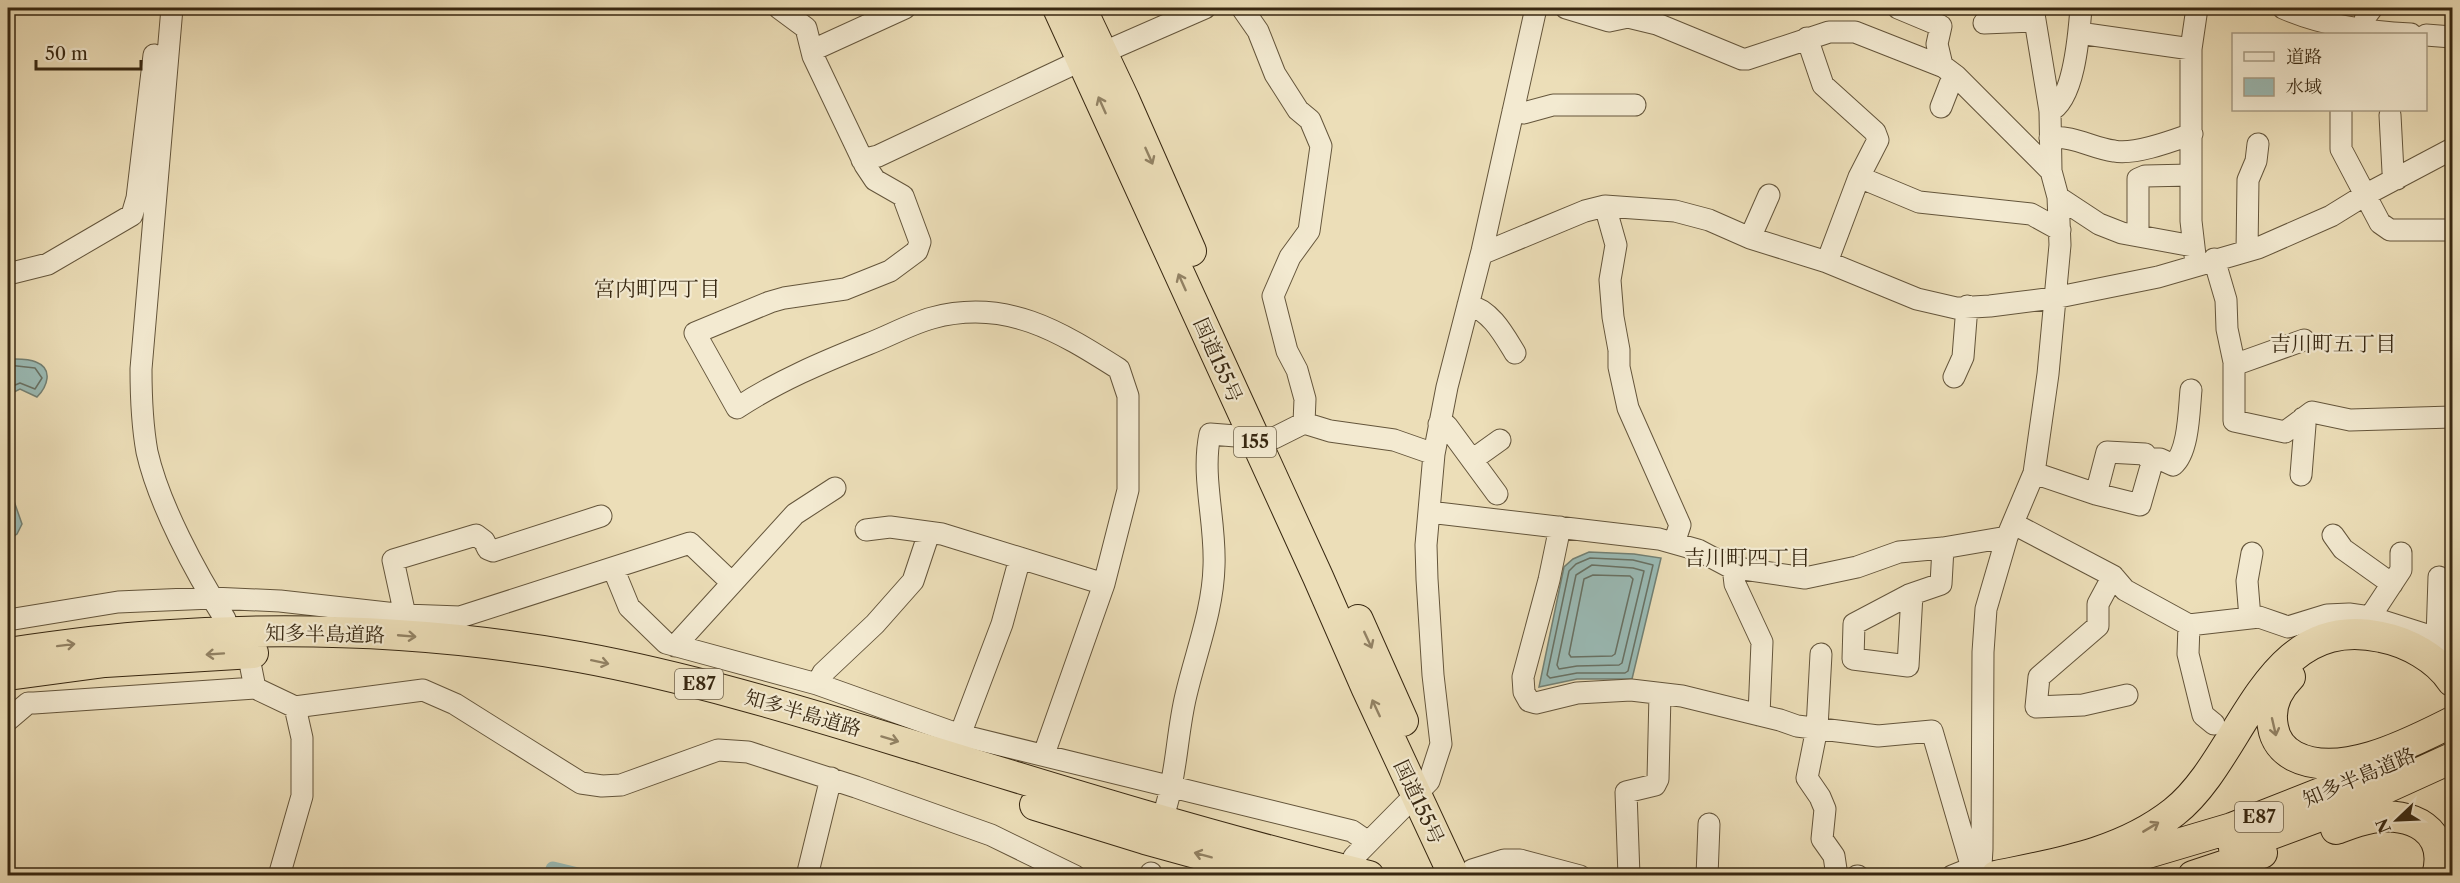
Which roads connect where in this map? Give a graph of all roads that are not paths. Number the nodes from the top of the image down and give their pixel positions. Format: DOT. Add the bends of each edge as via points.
graph roads {
  1 [pos="172,8"];
  2 [pos="779,8"];
  3 [pos="905,8"];
  4 [pos="1058,8"];
  5 [pos="1081,8"];
  6 [pos="1205,8"];
  7 [pos="1242,8"];
  8 [pos="1536,8"];
  9 [pos="1566,8"];
  10 [pos="1898,8"];
  11 [pos="2081,8"];
  12 [pos="2197,8"];
  13 [pos="2283,8"];
  14 [pos="2372,8"];
  15 [pos="1625,13"];
  16 [pos="2034,14"];
  17 [pos="1984,23"];
  18 [pos="2351,30"];
  19 [pos="2079,33"];
  20 [pos="2396,33"];
  21 [pos="2427,35"];
  22 [pos="2452,37"];
  23 [pos="170,38"];
  24 [pos="1807,38"];
  25 [pos="2192,49"];
  26 [pos="813,50"];
  27 [pos="1092,57"];
  28 [pos="1948,70"];
  29 [pos="1635,105"];
  30 [pos="1941,107"];
  31 [pos="1513,111"];
  32 [pos="2050,111"];
  33 [pos="2341,111"];
  34 [pos="2390,114"];
  35 [pos="2192,134"];
  36 [pos="2050,142"];
  37 [pos="2258,144"];
  38 [pos="2452,149"];
  39 [pos="2085,159"];
  40 [pos="862,160"];
  41 [pos="2051,171"];
  42 [pos="2191,175"];
  43 [pos="1858,177"];
  44 [pos="2397,179"];
  45 [pos="1769,195"];
  46 [pos="2365,195"];
  47 [pos="2058,197"];
  48 [pos="1605,206"];
  49 [pos="2060,230"];
  50 [pos="2452,230"];
  51 [pos="2138,235"];
  52 [pos="1750,238"];
  53 [pos="1482,251"];
  54 [pos="2247,251"];
  55 [pos="2201,257"];
  56 [pos="1827,262"];
  57 [pos="8,274"];
  58 [pos="2054,298"];
  59 [pos="1468,305"];
  60 [pos="1967,306"];
  61 [pos="2304,340"];
  62 [pos="2262,348"];
  63 [pos="1515,353"];
  64 [pos="2234,362"];
  65 [pos="1954,377"];
  66 [pos="2191,390"];
  67 [pos="2452,417"];
  68 [pos="2303,418"];
  69 [pos="1304,423"];
  70 [pos="1439,424"];
  71 [pos="1262,434"];
  72 [pos="1500,440"];
  73 [pos="1434,454"];
  74 [pos="2149,459"];
  75 [pos="1472,460"];
  76 [pos="2034,473"];
  77 [pos="2301,475"];
  78 [pos="835,488"];
  79 [pos="1497,494"];
  80 [pos="2096,494"];
  81 [pos="1429,512"];
  82 [pos="601,516"];
  83 [pos="1560,527"];
  84 [pos="866,530"];
  85 [pos="2010,530"];
  86 [pos="929,533"];
  87 [pos="2333,536"];
  88 [pos="1674,543"];
  89 [pos="1943,548"];
  90 [pos="2252,553"];
  91 [pos="2401,553"];
  92 [pos="1020,558"];
  93 [pos="1733,567"];
  94 [pos="613,568"];
  95 [pos="2113,576"];
  96 [pos="2439,578"];
  97 [pos="732,583"];
  98 [pos="1104,584"];
  99 [pos="2392,584"];
  100 [pos="1912,594"];
  101 [pos="212,598"];
  102 [pos="405,615"];
  103 [pos="2370,616"];
  104 [pos="2250,618"];
  105 [pos="225,619"];
  106 [pos="2189,625"];
  107 [pos="15,631"];
  108 [pos="2445,640"];
  109 [pos="675,646"];
  110 [pos="1821,654"];
  111 [pos="2452,681"];
  112 [pos="817,684"];
  113 [pos="24,687"];
  114 [pos="1660,694"];
  115 [pos="2127,695"];
  116 [pos="295,707"];
  117 [pos="1759,715"];
  118 [pos="8,720"];
  119 [pos="2452,721"];
  120 [pos="2214,724"];
  121 [pos="1817,728"];
  122 [pos="960,735"];
  123 [pos="1044,754"];
  124 [pos="2452,758"];
  125 [pos="831,778"];
  126 [pos="1172,786"];
  127 [pos="1423,789"];
  128 [pos="1167,807"];
  129 [pos="1709,824"];
  130 [pos="1364,858"];
  131 [pos="1984,872"];
  132 [pos="1466,874"];
  133 [pos="279,876"];
  134 [pos="807,876"];
  135 [pos="1075,876"];
  136 [pos="1280,876"];
  137 [pos="1580,876"];
  138 [pos="1629,876"];
  139 [pos="1707,876"];
  140 [pos="1837,876"];
  141 [pos="1952,876"];
  142 [pos="2057,876"];
  143 [pos="2140,876"];
  144 [pos="2193,876"];
  145 [pos="2437,876"];
  1 -- 23 [label="street"];
  2 -- 26 [label="street" via="806,28"];
  3 -- 26 [label="street"];
  4 -- 27 [label="highway, 国道155号 / 155"];
  5 -- 27 [label="highway, 国道155号 / 155"];
  6 -- 27 [label="street"];
  7 -- 69 [label="street" via="1258,32 1275,74 1298,110 1310,120 1320,146 1309,231 1290,257 1273,296 1305,399"];
  8 -- 31 [label="street"];
  9 -- 15 [label="street" via="1609,21"];
  10 -- 28 [label="street" via="1941,26 1937,44"];
  11 -- 19 [label="street"];
  12 -- 25 [label="street"];
  13 -- 18 [label="street"];
  14 -- 18 [label="street"];
  15 -- 24 [label="street" via="1742,59"];
  16 -- 17 [label="street"];
  16 -- 32 [label="street"];
  18 -- 20 [label="street"];
  19 -- 25 [label="street"];
  19 -- 32 [label="street" via="2064,96"];
  21 -- 22 [label="street"];
  23 -- 57 [label="street" via="158,40 155,50 132,215 48,264"];
  23 -- 101 [label="street" via="141,405 159,491"];
  24 -- 28 [label="street" via="1829,32 1855,32"];
  24 -- 43 [label="street" via="1823,86 1875,132 1878,140"];
  25 -- 35 [label="street"];
  26 -- 40 [label="street"];
  27 -- 40 [label="street"];
  27 -- 71 [label="highway, 国道155号 / 155"];
  28 -- 30 [label="street" via="1950,84"];
  28 -- 41 [label="street"];
  29 -- 31 [label="street" via="1553,105 1524,113"];
  31 -- 53 [label="street"];
  32 -- 36 [label="street"];
  33 -- 46 [label="street" via="2341,149"];
  34 -- 44 [label="street" via="2393,172"];
  35 -- 36 [label="street" via="2117,152 2068,137"];
  35 -- 42 [label="street"];
  36 -- 39 [label="street" via="2079,148"];
  36 -- 41 [label="street"];
  37 -- 54 [label="street" via="2248,180"];
  38 -- 44 [label="street"];
  40 -- 98 [label="street" via="875,180 903,196 920,242 917,251 890,271 845,290 784,298 695,333 737,408 763,391 833,358 931,319 971,311 1011,315 1066,336 1119,369 1128,396 1128,490"];
  41 -- 47 [label="street"];
  42 -- 51 [label="street" via="2138,179"];
  42 -- 55 [label="street"];
  43 -- 49 [label="street" via="1919,202 2031,214"];
  43 -- 56 [label="street"];
  44 -- 46 [label="street"];
  45 -- 52 [label="street"];
  46 -- 50 [label="street" via="2380,223 2390,230"];
  46 -- 54 [label="street" via="2331,216"];
  47 -- 49 [label="street"];
  47 -- 51 [label="street" via="2099,224"];
  48 -- 52 [label="street" via="1675,211 1709,220"];
  48 -- 53 [label="street"];
  48 -- 88 [label="street" via="1616,245 1610,280 1619,367 1628,408 1680,525"];
  49 -- 58 [label="street"];
  51 -- 55 [label="street"];
  52 -- 56 [label="street"];
  53 -- 59 [label="street"];
  54 -- 55 [label="street"];
  55 -- 58 [label="street" via="2158,277"];
  55 -- 64 [label="street" via="2226,300"];
  56 -- 60 [label="street" via="1917,299 1941,306"];
  58 -- 60 [label="street"];
  58 -- 76 [label="street"];
  59 -- 63 [label="street" via="1492,320"];
  59 -- 70 [label="street"];
  60 -- 65 [label="street" via="1963,357"];
  61 -- 64 [label="street"];
  62 -- 64 [label="street"];
  64 -- 68 [label="street" via="2234,422 2284,432"];
  66 -- 74 [label="street" via="2187,434 2177,462 2173,465"];
  67 -- 68 [label="street" via="2350,420 2312,412"];
  68 -- 77 [label="street"];
  69 -- 71 [label="street"];
  69 -- 73 [label="street" via="1330,431 1394,440"];
  70 -- 73 [label="street"];
  70 -- 75 [label="street" via="1448,426"];
  71 -- 126 [label="street" via="1210,434 1206,452 1215,546 1211,600 1185,697"];
  71 -- 127 [label="highway, 国道155号 / 155" via="1376,657"];
  72 -- 75 [label="street"];
  73 -- 81 [label="street"];
  74 -- 80 [label="street" via="2145,454 2107,452"];
  74 -- 80 [label="street" via="2152,463 2140,505"];
  75 -- 79 [label="street"];
  76 -- 80 [label="street"];
  76 -- 85 [label="street"];
  78 -- 97 [label="street" via="795,514"];
  81 -- 83 [label="street"];
  81 -- 127 [label="street" via="1428,606 1441,744"];
  82 -- 102 [label="street" via="494,551 476,535 393,560"];
  83 -- 88 [label="street" via="1620,532"];
  83 -- 114 [label="street" via="1523,677 1529,701 1536,704 1577,693 1631,690"];
  84 -- 86 [label="street" via="890,527"];
  85 -- 89 [label="street"];
  85 -- 95 [label="street"];
  85 -- 131 [label="street" via="1986,609 1981,866"];
  86 -- 92 [label="street"];
  86 -- 112 [label="street" via="913,581 875,624 822,673"];
  87 -- 99 [label="street" via="2343,549"];
  88 -- 93 [label="street"];
  89 -- 93 [label="street" via="1899,552 1857,567 1805,578"];
  89 -- 100 [label="street" via="1941,584"];
  90 -- 104 [label="street" via="2247,581"];
  91 -- 99 [label="street" via="2401,570"];
  92 -- 98 [label="street"];
  92 -- 122 [label="street" via="1002,624"];
  93 -- 117 [label="street" via="1735,584 1762,642"];
  94 -- 97 [label="street" via="690,543"];
  94 -- 102 [label="street" via="460,617"];
  94 -- 109 [label="street" via="629,607 666,643"];
  95 -- 106 [label="street" via="2125,590"];
  95 -- 115 [label="street" via="2098,604 2098,626 2039,677 2036,706 2083,705"];
  96 -- 108 [label="street"];
  97 -- 109 [label="street"];
  98 -- 123 [label="street"];
  99 -- 103 [label="street"];
  101 -- 102 [label="street"];
  101 -- 105 [label="street"];
  101 -- 107 [label="street" via="118,602"];
  103 -- 104 [label="street" via="2327,615 2288,627 2259,617"];
  103 -- 108 [label="street"];
  104 -- 106 [label="street"];
  106 -- 120 [label="street" via="2188,654 2203,715"];
  107 -- 130 [label="highway, 知多半島道路 / E87, one-way" via="150,636 309,631 496,644 580,657 776,704 1288,856"];
  109 -- 112 [label="street"];
  110 -- 121 [label="street"];
  131 -- 111 [label="highway, one-way" via="2091,856 2151,828 2174,812 2206,780 2273,675 2298,654 2325,640 2356,633 2387,638 2427,657"];
  112 -- 122 [label="street"];
  113 -- 116 [label="street" via="253,678"];
  113 -- 118 [label="street" via="28,703"];
  136 -- 113 [label="highway, 知多半島道路 / E87, one-way" via="789,729 660,695 494,665 310,652 223,653 105,662"];
  114 -- 117 [label="street"];
  114 -- 138 [label="street" via="1658,779 1655,785 1626,792"];
  116 -- 125 [label="street" via="423,690 455,704 581,783 602,786 621,785 718,750 748,752"];
  116 -- 133 [label="street" via="302,738 302,796"];
  117 -- 121 [label="street"];
  119 -- 119 [label="highway, one-way" via="2437,682 2414,662 2373,648 2351,647 2314,658 2287,679 2278,690 2271,719 2284,749 2301,759 2327,764 2371,756"];
  119 -- 142 [label="highway, 知多半島道路 / E87" via="2377,772 2232,828"];
  121 -- 131 [label="street" via="1878,736 1932,731"];
  121 -- 140 [label="street" via="1807,778 1825,809 1822,839 1834,856"];
  122 -- 123 [label="street"];
  123 -- 126 [label="street"];
  124 -- 143 [label="highway, 知多半島道路 / E87" via="2286,830"];
  125 -- 134 [label="street"];
  125 -- 135 [label="street" via="991,835"];
  126 -- 128 [label="street"];
  126 -- 130 [label="street" via="1352,831"];
  127 -- 130 [label="street"];
  127 -- 132 [label="highway, 国道155号 / 155"];
  129 -- 139 [label="street"];
  131 -- 141 [label="street"];
  132 -- 137 [label="street" via="1504,860 1520,860"];
  144 -- 145 [label="highway" via="2384,816 2417,822 2429,831 2440,852"];
}
